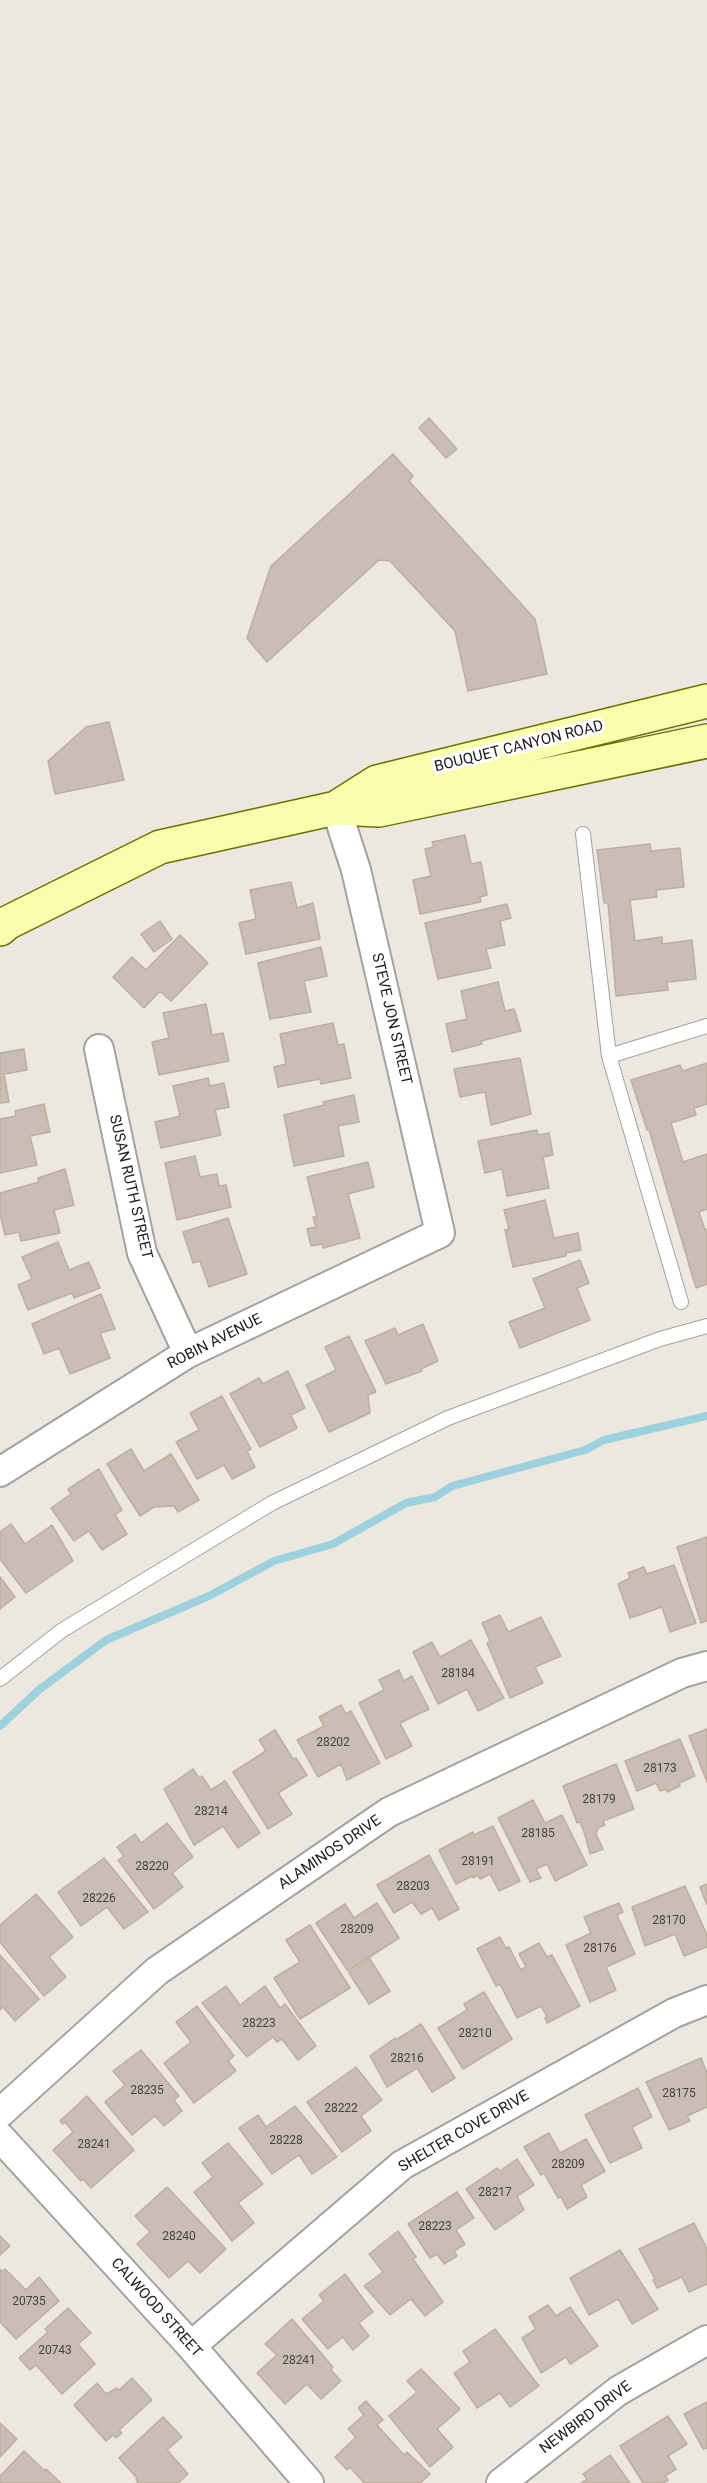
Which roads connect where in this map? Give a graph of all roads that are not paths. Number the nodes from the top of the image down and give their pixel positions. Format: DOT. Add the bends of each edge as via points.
graph roads {
  1 [pos="707,701"];
  2 [pos="707,741"];
  3 [pos="336,808"];
  4 [pos="583,834"];
  5 [pos="0,929"];
  6 [pos="707,1026"];
  7 [pos="99,1049"];
  8 [pos="609,1056"];
  9 [pos="440,1233"];
  10 [pos="681,1302"];
  11 [pos="707,1326"];
  12 [pos="188,1353"];
  13 [pos="0,1472"];
  14 [pos="707,1666"];
  15 [pos="0,1679"];
  16 [pos="707,2000"];
  17 [pos="0,2114"];
  18 [pos="0,2137"];
  19 [pos="707,2340"];
  20 [pos="191,2346"];
  21 [pos="309,2483"];
  22 [pos="501,2483"];
  1 -- 3 [label="main road, BOUQUET CANYON ROAD" via="377,782"];
  2 -- 3 [label="main road, BOUQUET CANYON ROAD" via="379,810"];
  3 -- 5 [label="main road, BOUQUET CANYON ROAD" via="160,847"];
  3 -- 9 [label="street, STEVE JON STREET" via="356,870"];
  4 -- 8 [label="lane"];
  6 -- 8 [label="lane"];
  7 -- 12 [label="street, SUSAN RUTH STREET" via="142,1253"];
  8 -- 10 [label="lane"];
  9 -- 12 [label="street, ROBIN AVENUE"];
  11 -- 15 [label="lane" via="660,1339 448,1418 272,1503 61,1631"];
  12 -- 13 [label="street, ROBIN AVENUE"];
  14 -- 17 [label="street, ALAMINOS DRIVE" via="682,1673 389,1812 157,1971"];
  16 -- 20 [label="street, SHELTER COVE DRIVE" via="674,2013 402,2165"];
  18 -- 20 [label="street, CALWOOD STREET"];
  19 -- 22 [label="street, NEWBIRD DRIVE" via="618,2391"];
  20 -- 21 [label="street, CALWOOD STREET"];
}
